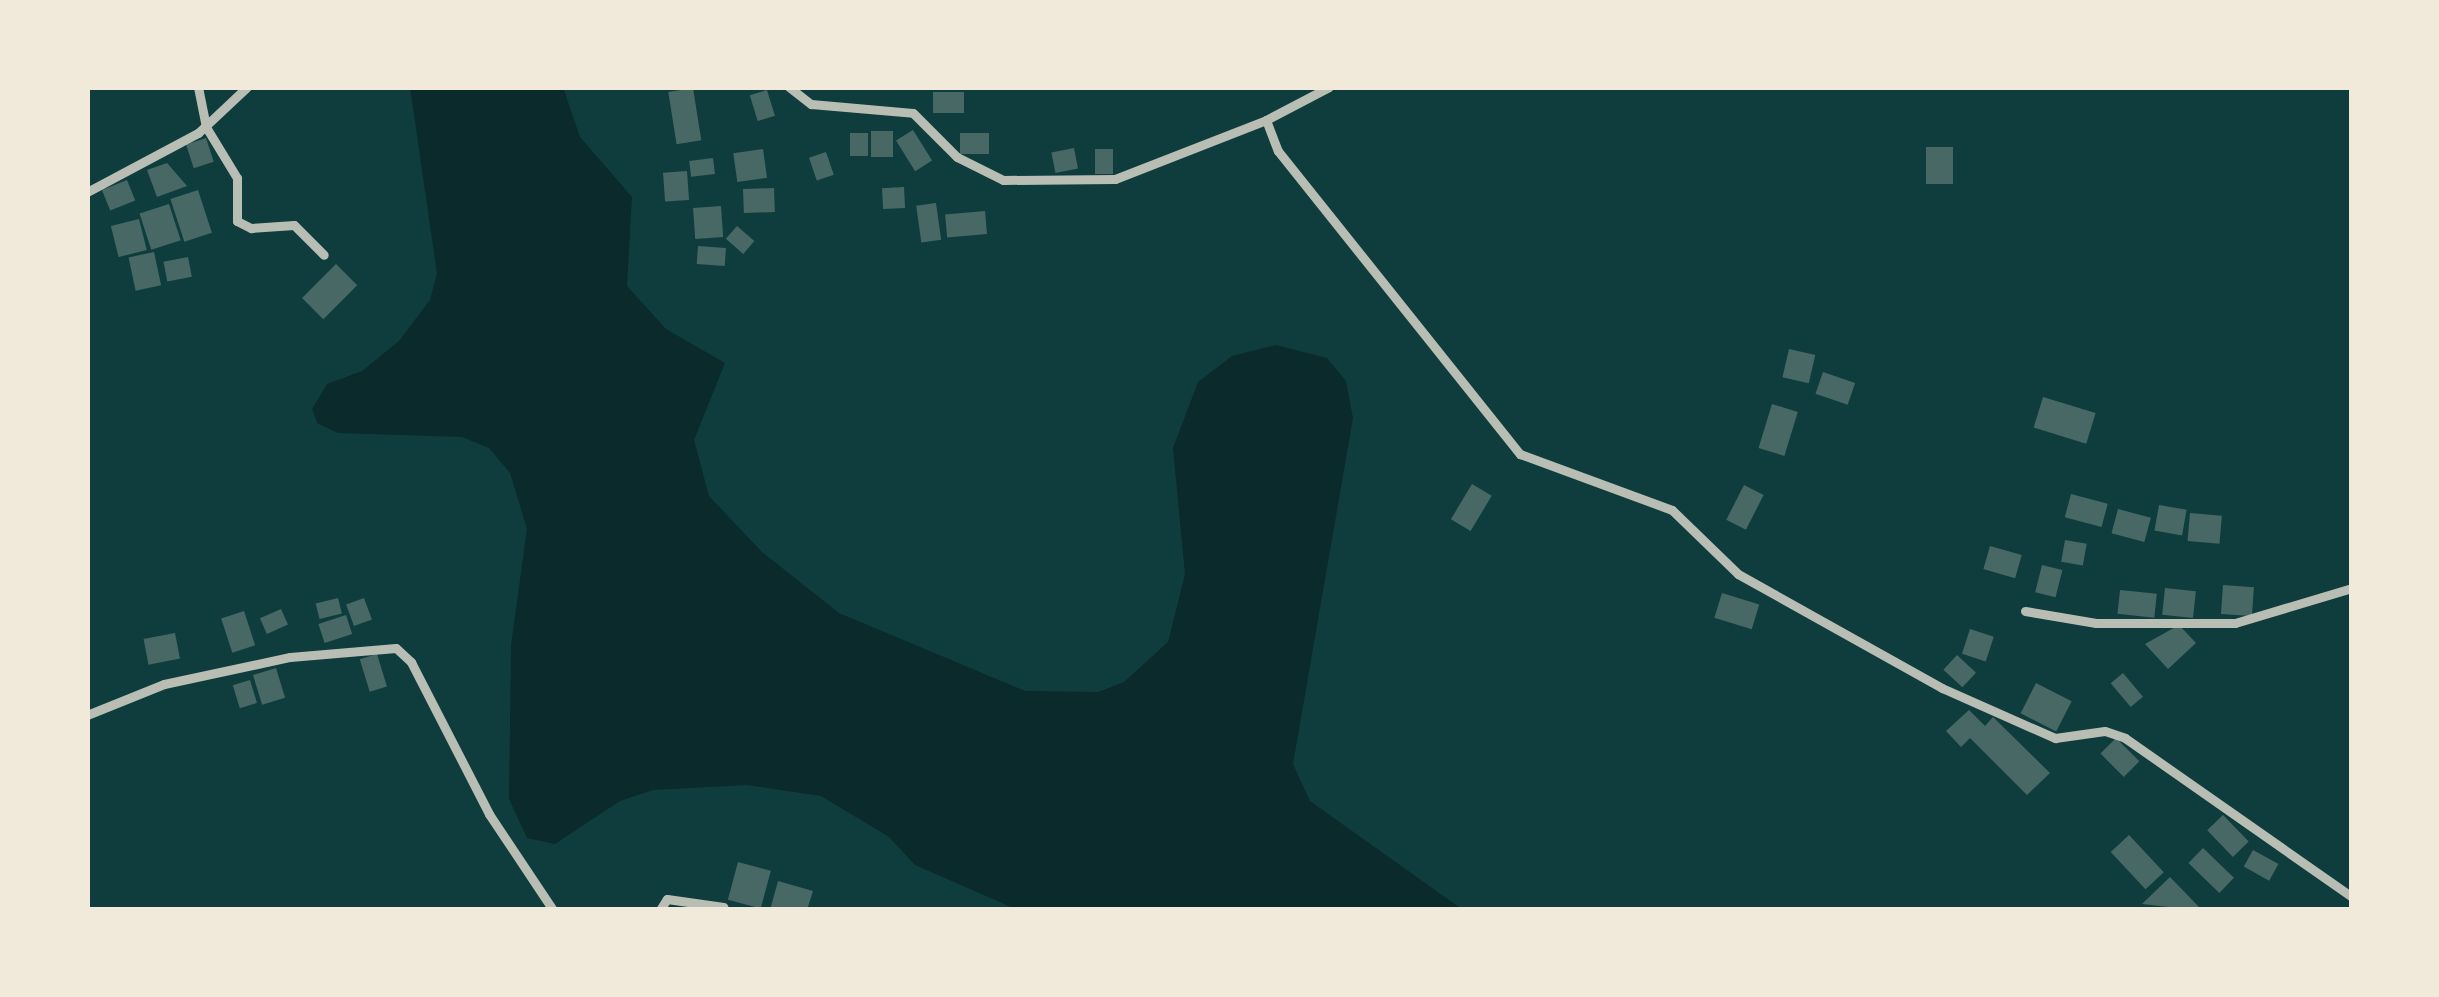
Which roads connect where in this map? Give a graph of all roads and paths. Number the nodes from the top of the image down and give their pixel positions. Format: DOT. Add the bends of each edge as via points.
graph roads {
  1 [pos="198,87"];
  2 [pos="247,87"];
  3 [pos="790,87"];
  4 [pos="1328,87"];
  5 [pos="1265,120"];
  6 [pos="206,127"];
  7 [pos="87,192"];
  8 [pos="324,254"];
  9 [pos="2352,588"];
  10 [pos="2025,611"];
  11 [pos="87,716"];
  12 [pos="2352,897"];
  13 [pos="723,908"];
  14 [pos="554,910"];
  15 [pos="660,910"];
  1 -- 6 [label="street"];
  2 -- 6 [label="street"];
  3 -- 5 [label="street" via="811,104 913,112 957,157 1003,180 1115,179"];
  4 -- 5 [label="street"];
  5 -- 12 [label="street" via="1294,180 1520,454 1672,510 1738,574 1942,688 2055,738 2104,731 2125,737"];
  6 -- 7 [label="street"];
  6 -- 8 [label="street" via="237,178 236,221 294,225"];
  9 -- 10 [label="street" via="2235,622 2096,623"];
  11 -- 14 [label="street" via="185,680 290,657 396,648 411,662 489,814"];
  13 -- 15 [label="street" via="667,899"];
}
